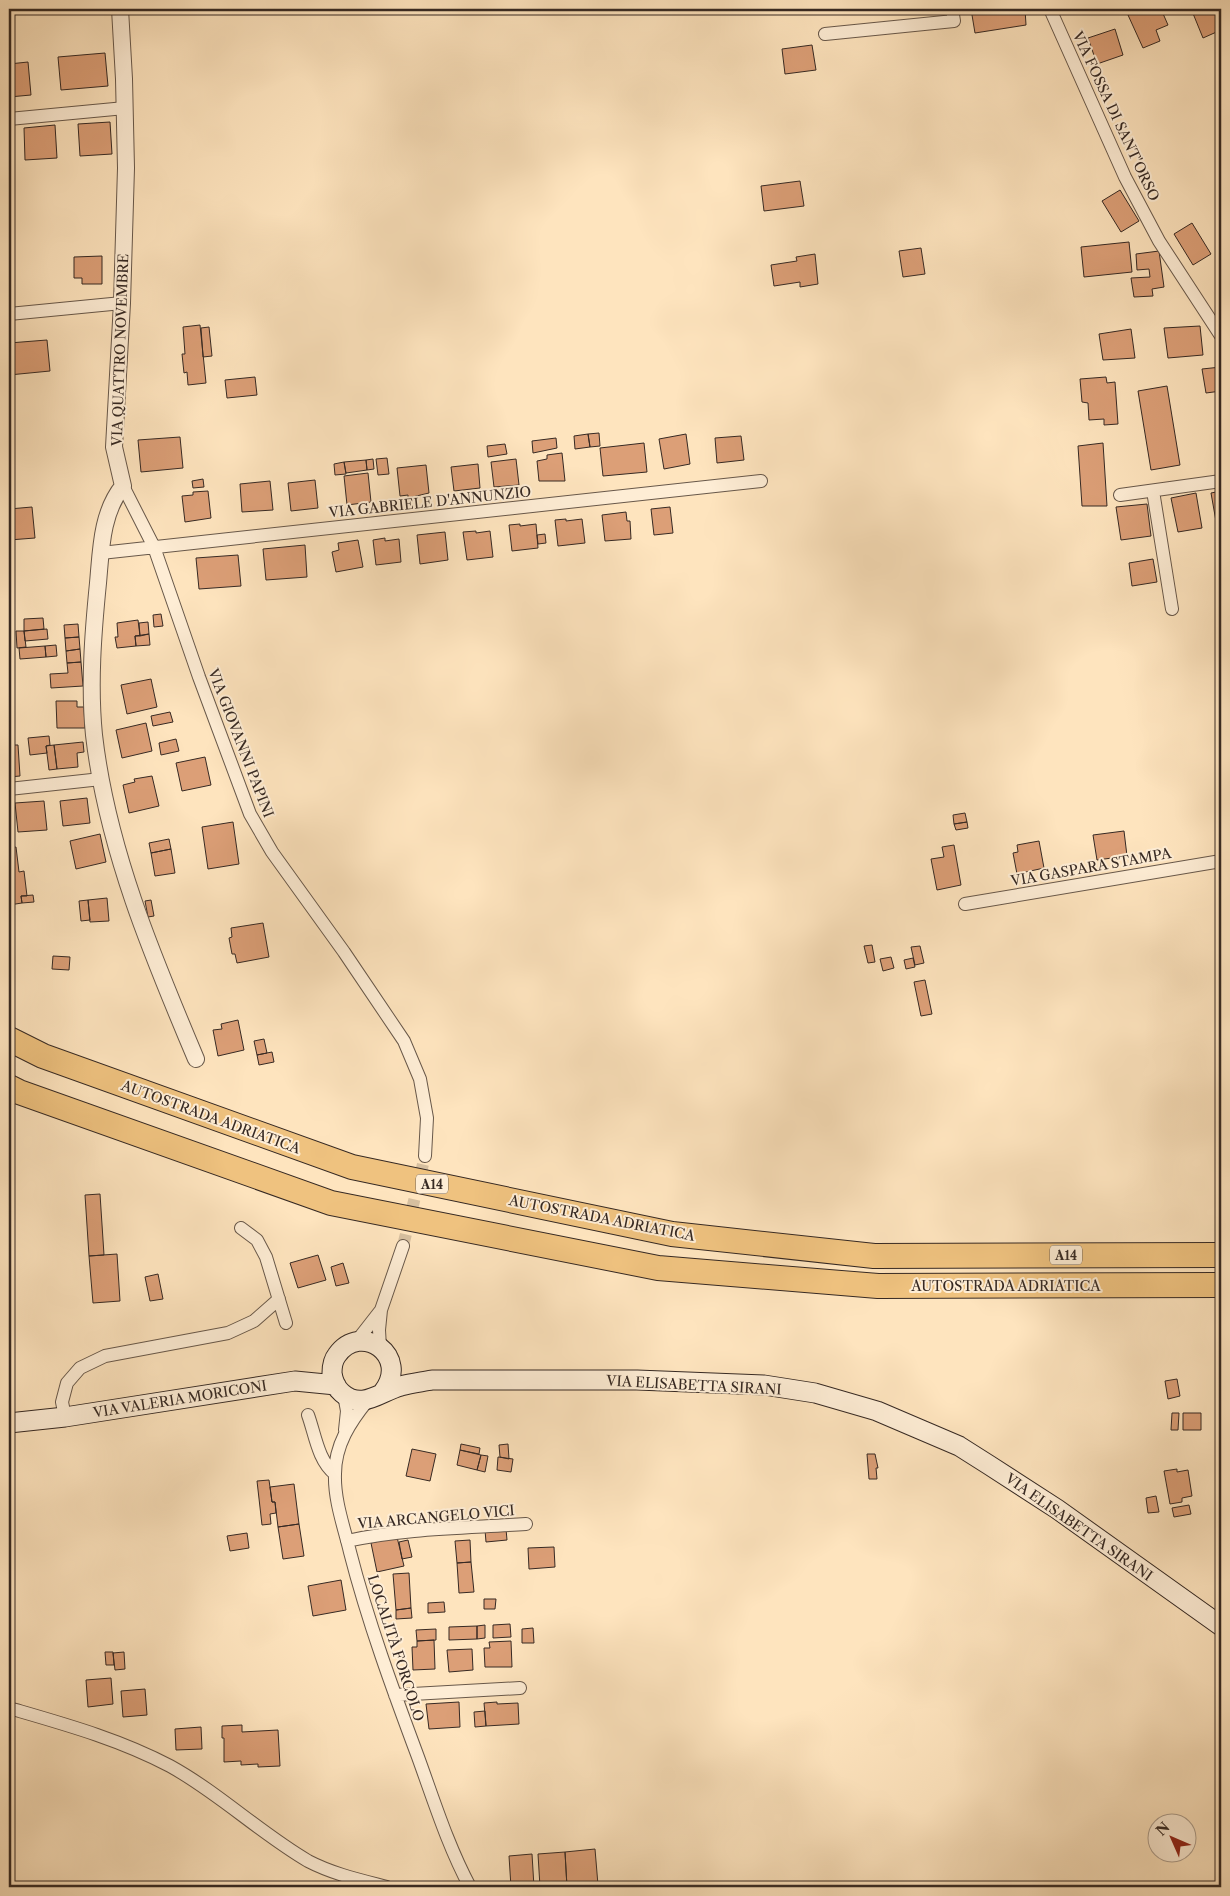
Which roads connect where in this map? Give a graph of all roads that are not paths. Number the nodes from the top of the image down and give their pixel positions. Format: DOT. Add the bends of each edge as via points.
graph roads {
  1 [pos="120,9"];
  2 [pos="952,9"];
  3 [pos="1050,9"];
  4 [pos="825,34"];
  5 [pos="125,108"];
  6 [pos="9,119"];
  7 [pos="122,303"];
  8 [pos="9,314"];
  9 [pos="1221,336"];
  10 [pos="761,481"];
  11 [pos="1221,481"];
  12 [pos="123,486"];
  13 [pos="1152,490"];
  14 [pos="1120,495"];
  15 [pos="154,547"];
  16 [pos="101,553"];
  17 [pos="1172,609"];
  18 [pos="101,779"];
  19 [pos="9,789"];
  20 [pos="1221,861"];
  21 [pos="965,904"];
  22 [pos="9,1039"];
  23 [pos="196,1058"];
  24 [pos="9,1087"];
  25 [pos="425,1156"];
  26 [pos="241,1228"];
  27 [pos="403,1246"];
  28 [pos="1221,1255"];
  29 [pos="1221,1285"];
  30 [pos="279,1299"];
  31 [pos="381,1310"];
  32 [pos="286,1322"];
  33 [pos="356,1342"];
  34 [pos="385,1354"];
  35 [pos="333,1363"];
  36 [pos="432,1380"];
  37 [pos="295,1381"];
  38 [pos="340,1390"];
  39 [pos="376,1396"];
  40 [pos="308,1415"];
  41 [pos="65,1417"];
  42 [pos="9,1423"];
  43 [pos="345,1432"];
  44 [pos="335,1474"];
  45 [pos="526,1524"];
  46 [pos="348,1541"];
  47 [pos="1221,1626"];
  48 [pos="520,1688"];
  49 [pos="395,1695"];
  50 [pos="9,1708"];
  51 [pos="387,1887"];
  52 [pos="470,1887"];
  1 -- 5 [label="street, VIA QUATTRO NOVEMBRE"];
  2 -- 4 [label="street" via="954,21"];
  3 -- 9 [label="street, VIA FOSSA DI SANT'ORSO" via="1125,177 1159,241"];
  5 -- 6 [label="street"];
  5 -- 7 [label="street, VIA QUATTRO NOVEMBRE"];
  7 -- 8 [label="street"];
  7 -- 12 [label="street, VIA QUATTRO NOVEMBRE" via="114,447"];
  10 -- 15 [label="street, VIA GABRIELE D'ANNUNZIO"];
  11 -- 13 [label="street"];
  12 -- 15 [label="street, VIA GIOVANNI PAPINI"];
  12 -- 16 [label="street" via="108,511"];
  13 -- 14 [label="street"];
  13 -- 17 [label="street"];
  15 -- 16 [label="street, VIA GABRIELE D'ANNUNZIO"];
  15 -- 25 [label="street, VIA GIOVANNI PAPINI" via="250,814 272,852 404,1041 420,1079 427,1118"];
  16 -- 18 [label="street" via="92,691"];
  18 -- 19 [label="street"];
  18 -- 23 [label="street" via="130,890 159,972"];
  20 -- 21 [label="street, VIA GASPARA STAMPA"];
  22 -- 28 [label="highway, AUTOSTRADA ADRIATICA / A14" via="43,1056 352,1167 672,1234 874,1256"];
  24 -- 29 [label="highway, AUTOSTRADA ADRIATICA" via="331,1203 658,1268 878,1286"];
  26 -- 30 [label="street" via="257,1240"];
  27 -- 31 [label="street"];
  30 -- 32 [label="street"];
  30 -- 41 [label="street" via="254,1321 228,1333 105,1356 80,1368 67,1383 62,1402"];
  31 -- 33 [label="street"];
  31 -- 34 [label="street" via="379,1330"];
  33 -- 34 [label="main road" via="364,1341"];
  33 -- 35 [label="main road" via="341,1350"];
  34 -- 36 [label="main road, VIA ELISABETTA SIRANI" via="404,1370"];
  34 -- 39 [label="main road" via="392,1377"];
  35 -- 37 [label="main road, VIA VALERIA MORICONI"];
  35 -- 38 [label="main road" via="332,1373"];
  36 -- 39 [label="main road, VIA ELISABETTA SIRANI" via="401,1386"];
  36 -- 47 [label="main road, VIA ELISABETTA SIRANI" via="638,1380 764,1385 815,1392 877,1411 959,1446 1057,1509"];
  37 -- 38 [label="main road, VIA VALERIA MORICONI"];
  37 -- 41 [label="main road, VIA VALERIA MORICONI"];
  38 -- 39 [label="main road" via="352,1399"];
  38 -- 43 [label="street" via="347,1411"];
  39 -- 43 [label="street"];
  40 -- 44 [label="street, LOCALITÀ FORCOLO" via="324,1461"];
  41 -- 42 [label="main road, VIA VALERIA MORICONI"];
  43 -- 44 [label="street"];
  44 -- 46 [label="street, LOCALITÀ FORCOLO" via="337,1499"];
  45 -- 46 [label="street, VIA ARCANGELO VICI" via="404,1533"];
  46 -- 49 [label="street, LOCALITÀ FORCOLO" via="359,1587"];
  48 -- 49 [label="street"];
  49 -- 52 [label="street, LOCALITÀ FORCOLO" via="455,1859"];
  50 -- 51 [label="street" via="128,1746 171,1767 308,1861 341,1875"];
}
